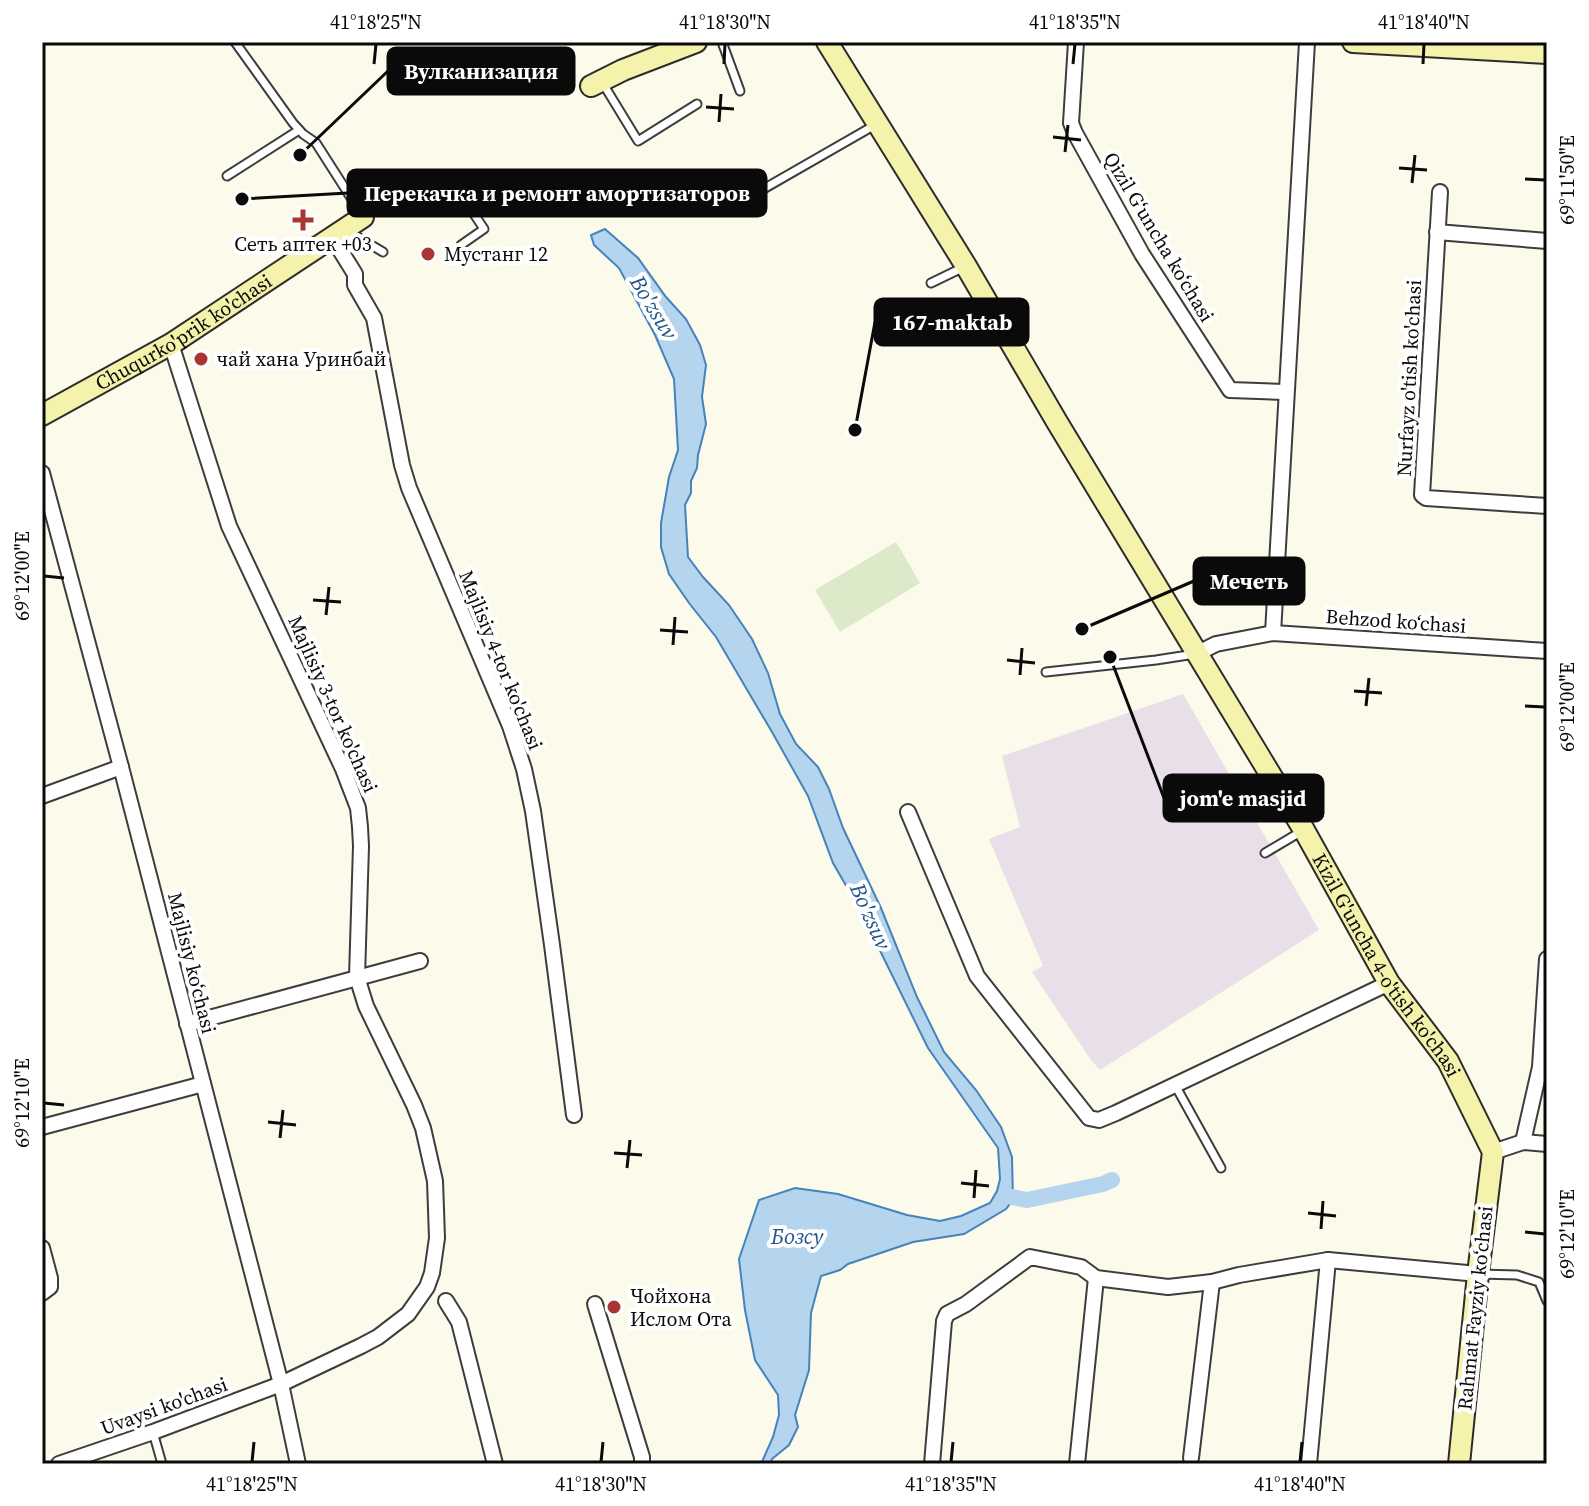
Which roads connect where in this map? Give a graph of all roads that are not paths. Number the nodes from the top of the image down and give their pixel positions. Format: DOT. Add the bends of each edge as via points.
graph roads {
  1 [pos="235,42"];
  2 [pos="696,42"];
  3 [pos="722,42"];
  4 [pos="827,42"];
  5 [pos="1076,42"];
  6 [pos="1307,42"];
  7 [pos="1353,42"];
  8 [pos="1547,53"];
  9 [pos="596,83"];
  10 [pos="740,91"];
  11 [pos="697,104"];
  12 [pos="877,124"];
  13 [pos="299,130"];
  14 [pos="227,176"];
  15 [pos="1440,192"];
  16 [pos="753,195"];
  17 [pos="466,202"];
  18 [pos="363,217"];
  19 [pos="1437,232"];
  20 [pos="338,233"];
  21 [pos="1547,241"];
  22 [pos="461,245"];
  23 [pos="383,252"];
  24 [pos="966,266"];
  25 [pos="931,283"];
  26 [pos="171,344"];
  27 [pos="1285,392"];
  28 [pos="42,415"];
  29 [pos="42,473"];
  30 [pos="1547,506"];
  31 [pos="1273,633"];
  32 [pos="1547,651"];
  33 [pos="1198,653"];
  34 [pos="1046,672"];
  35 [pos="121,767"];
  36 [pos="42,796"];
  37 [pos="908,812"];
  38 [pos="1304,830"];
  39 [pos="1265,853"];
  40 [pos="1547,959"];
  41 [pos="420,961"];
  42 [pos="357,977"];
  43 [pos="1389,983"];
  44 [pos="187,1024"];
  45 [pos="203,1084"];
  46 [pos="1175,1085"];
  47 [pos="574,1115"];
  48 [pos="42,1127"];
  49 [pos="1523,1142"];
  50 [pos="1547,1144"];
  51 [pos="1493,1152"];
  52 [pos="1221,1168"];
  53 [pos="42,1248"];
  54 [pos="1328,1260"];
  55 [pos="1478,1274"];
  56 [pos="1096,1278"];
  57 [pos="1212,1282"];
  58 [pos="42,1293"];
  59 [pos="446,1301"];
  60 [pos="1547,1301"];
  61 [pos="595,1304"];
  62 [pos="281,1384"];
  63 [pos="153,1432"];
  64 [pos="1191,1458"];
  65 [pos="59,1464"];
  66 [pos="162,1464"];
  67 [pos="298,1464"];
  68 [pos="495,1464"];
  69 [pos="642,1464"];
  70 [pos="932,1464"];
  71 [pos="1077,1464"];
  72 [pos="1309,1464"];
  73 [pos="1459,1464"];
  1 -- 13 [label="lane"];
  2 -- 9 [label="street"];
  3 -- 10 [label="lane"];
  4 -- 12 [label="street, Kizil G'uncha 4-o'tish ko'chasi"];
  5 -- 27 [label="street, Qizil Gʻuncha koʻchasi" via="1071,123 1142,254 1230,390"];
  6 -- 27 [label="street"];
  7 -- 8 [label="street"];
  9 -- 11 [label="lane" via="638,141"];
  12 -- 16 [label="lane"];
  12 -- 24 [label="street, Kizil G'uncha 4-o'tish ko'chasi"];
  13 -- 14 [label="lane"];
  13 -- 18 [label="lane" via="316,143"];
  15 -- 19 [label="street, Nurfayz o'tish ko'chasi"];
  17 -- 22 [label="lane" via="484,229"];
  18 -- 20 [label="street, Chuqurko'prik ko'chasi"];
  19 -- 21 [label="street"];
  19 -- 30 [label="street, Nurfayz o'tish ko'chasi" via="1422,495"];
  20 -- 23 [label="lane"];
  20 -- 26 [label="street, Chuqurko'prik ko'chasi"];
  20 -- 47 [label="street, Majlisiy 4-tor ko'chasi" via="355,285 374,318 409,488 524,769"];
  24 -- 25 [label="lane"];
  24 -- 33 [label="street, Kizil G'uncha 4-o'tish ko'chasi"];
  26 -- 28 [label="street, Chuqurko'prik ko'chasi"];
  26 -- 42 [label="street, Majlisiy 3-tor ko'chasi" via="229,526 358,808"];
  27 -- 31 [label="street"];
  29 -- 35 [label="street, Majlisiy koʻchasi"];
  31 -- 32 [label="street, Behzod ko‘chasi"];
  31 -- 33 [label="street, Behzod ko‘chasi" via="1216,644"];
  33 -- 34 [label="lane"];
  33 -- 38 [label="street, Kizil G'uncha 4-o'tish ko'chasi"];
  35 -- 36 [label="street"];
  35 -- 44 [label="street, Majlisiy koʻchasi"];
  37 -- 46 [label="street" via="977,976 1089,1118 1099,1120"];
  38 -- 39 [label="lane"];
  38 -- 43 [label="street, Kizil G'uncha 4-o'tish ko'chasi"];
  40 -- 49 [label="street" via="1540,1067"];
  41 -- 42 [label="street"];
  42 -- 44 [label="street"];
  42 -- 62 [label="street, Majlisiy 3-tor ko'chasi" via="430,1151 437,1238 432,1273 408,1314 378,1337"];
  43 -- 46 [label="street"];
  43 -- 51 [label="street, Kizil G'uncha 4-o'tish ko'chasi" via="1448,1061"];
  44 -- 45 [label="street, Majlisiy koʻchasi"];
  45 -- 48 [label="street"];
  45 -- 62 [label="street, Majlisiy koʻchasi"];
  46 -- 52 [label="lane"];
  49 -- 50 [label="street"];
  49 -- 51 [label="street"];
  51 -- 55 [label="street, Rahmat Fayziy koʻchasi"];
  53 -- 58 [label="street" via="50,1287"];
  54 -- 55 [label="street"];
  54 -- 57 [label="street"];
  54 -- 72 [label="street"];
  55 -- 60 [label="lane" via="1517,1275 1539,1282"];
  55 -- 73 [label="street, Rahmat Fayziy koʻchasi"];
  56 -- 57 [label="street" via="1168,1287"];
  56 -- 70 [label="street" via="1081,1267 1030,1257 947,1314"];
  56 -- 71 [label="street"];
  57 -- 64 [label="street"];
  59 -- 68 [label="street" via="459,1322"];
  61 -- 69 [label="street"];
  62 -- 63 [label="street, Uvaysi ko'chasi"];
  62 -- 67 [label="street, Majlisiy koʻchasi"];
  63 -- 65 [label="street, Uvaysi ko'chasi"];
  63 -- 66 [label="lane"];
}
